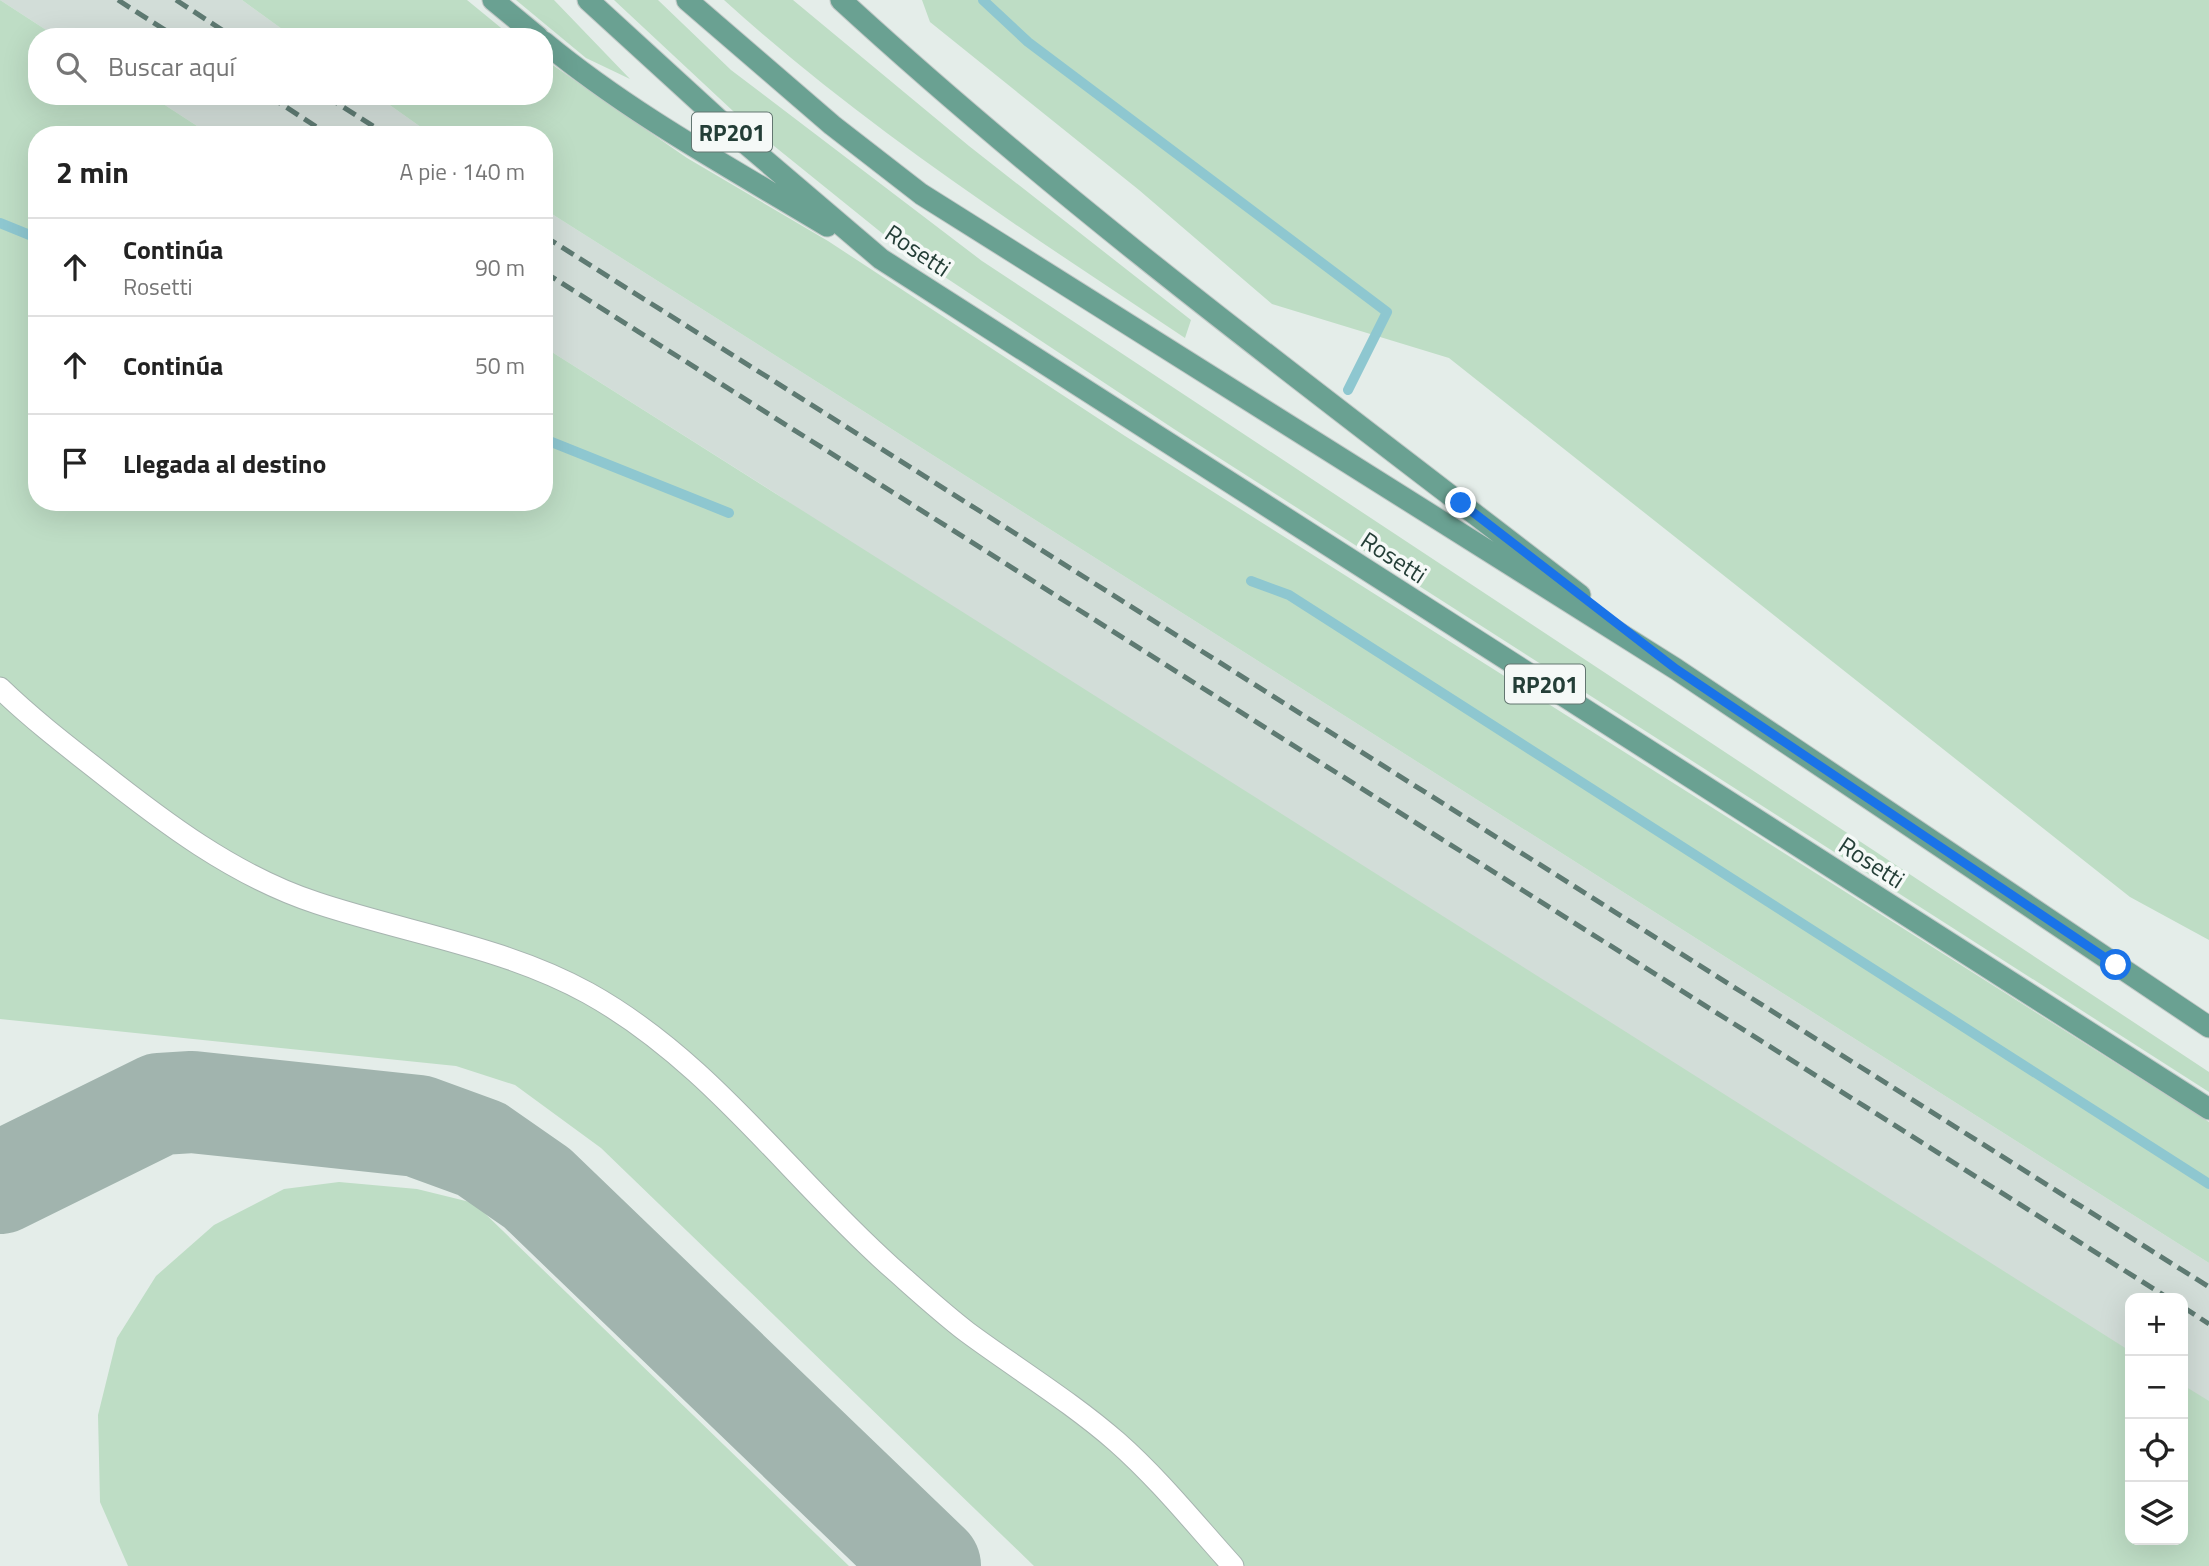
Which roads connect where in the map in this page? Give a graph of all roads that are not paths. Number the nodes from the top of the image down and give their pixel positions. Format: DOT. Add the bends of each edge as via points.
graph roads {
  1 [pos="493,0"];
  2 [pos="588,0"];
  3 [pos="687,0"];
  4 [pos="841,0"];
  5 [pos="527,28"];
  6 [pos="553,50"];
  7 [pos="881,259"];
  8 [pos="1676,669"];
  9 [pos="0,688"];
  10 [pos="2209,1027"];
  11 [pos="2209,1109"];
  12 [pos="1233,1566"];
  1 -- 5 [label="main road"];
  2 -- 7 [label="main road, Rosetti / RP201"];
  3 -- 8 [label="main road, Rosetti / RP201" via="832,125 921,194"];
  4 -- 8 [label="main road" via="911,65 1117,238"];
  6 -- 7 [label="main road" via="643,114"];
  7 -- 11 [label="main road, Rosetti / RP201"];
  8 -- 10 [label="main road, Rosetti / RP201"];
  9 -- 12 [label="lane" via="140,804 248,876 316,903 508,959 587,992 659,1039 888,1264 966,1331 1116,1442"];
}
